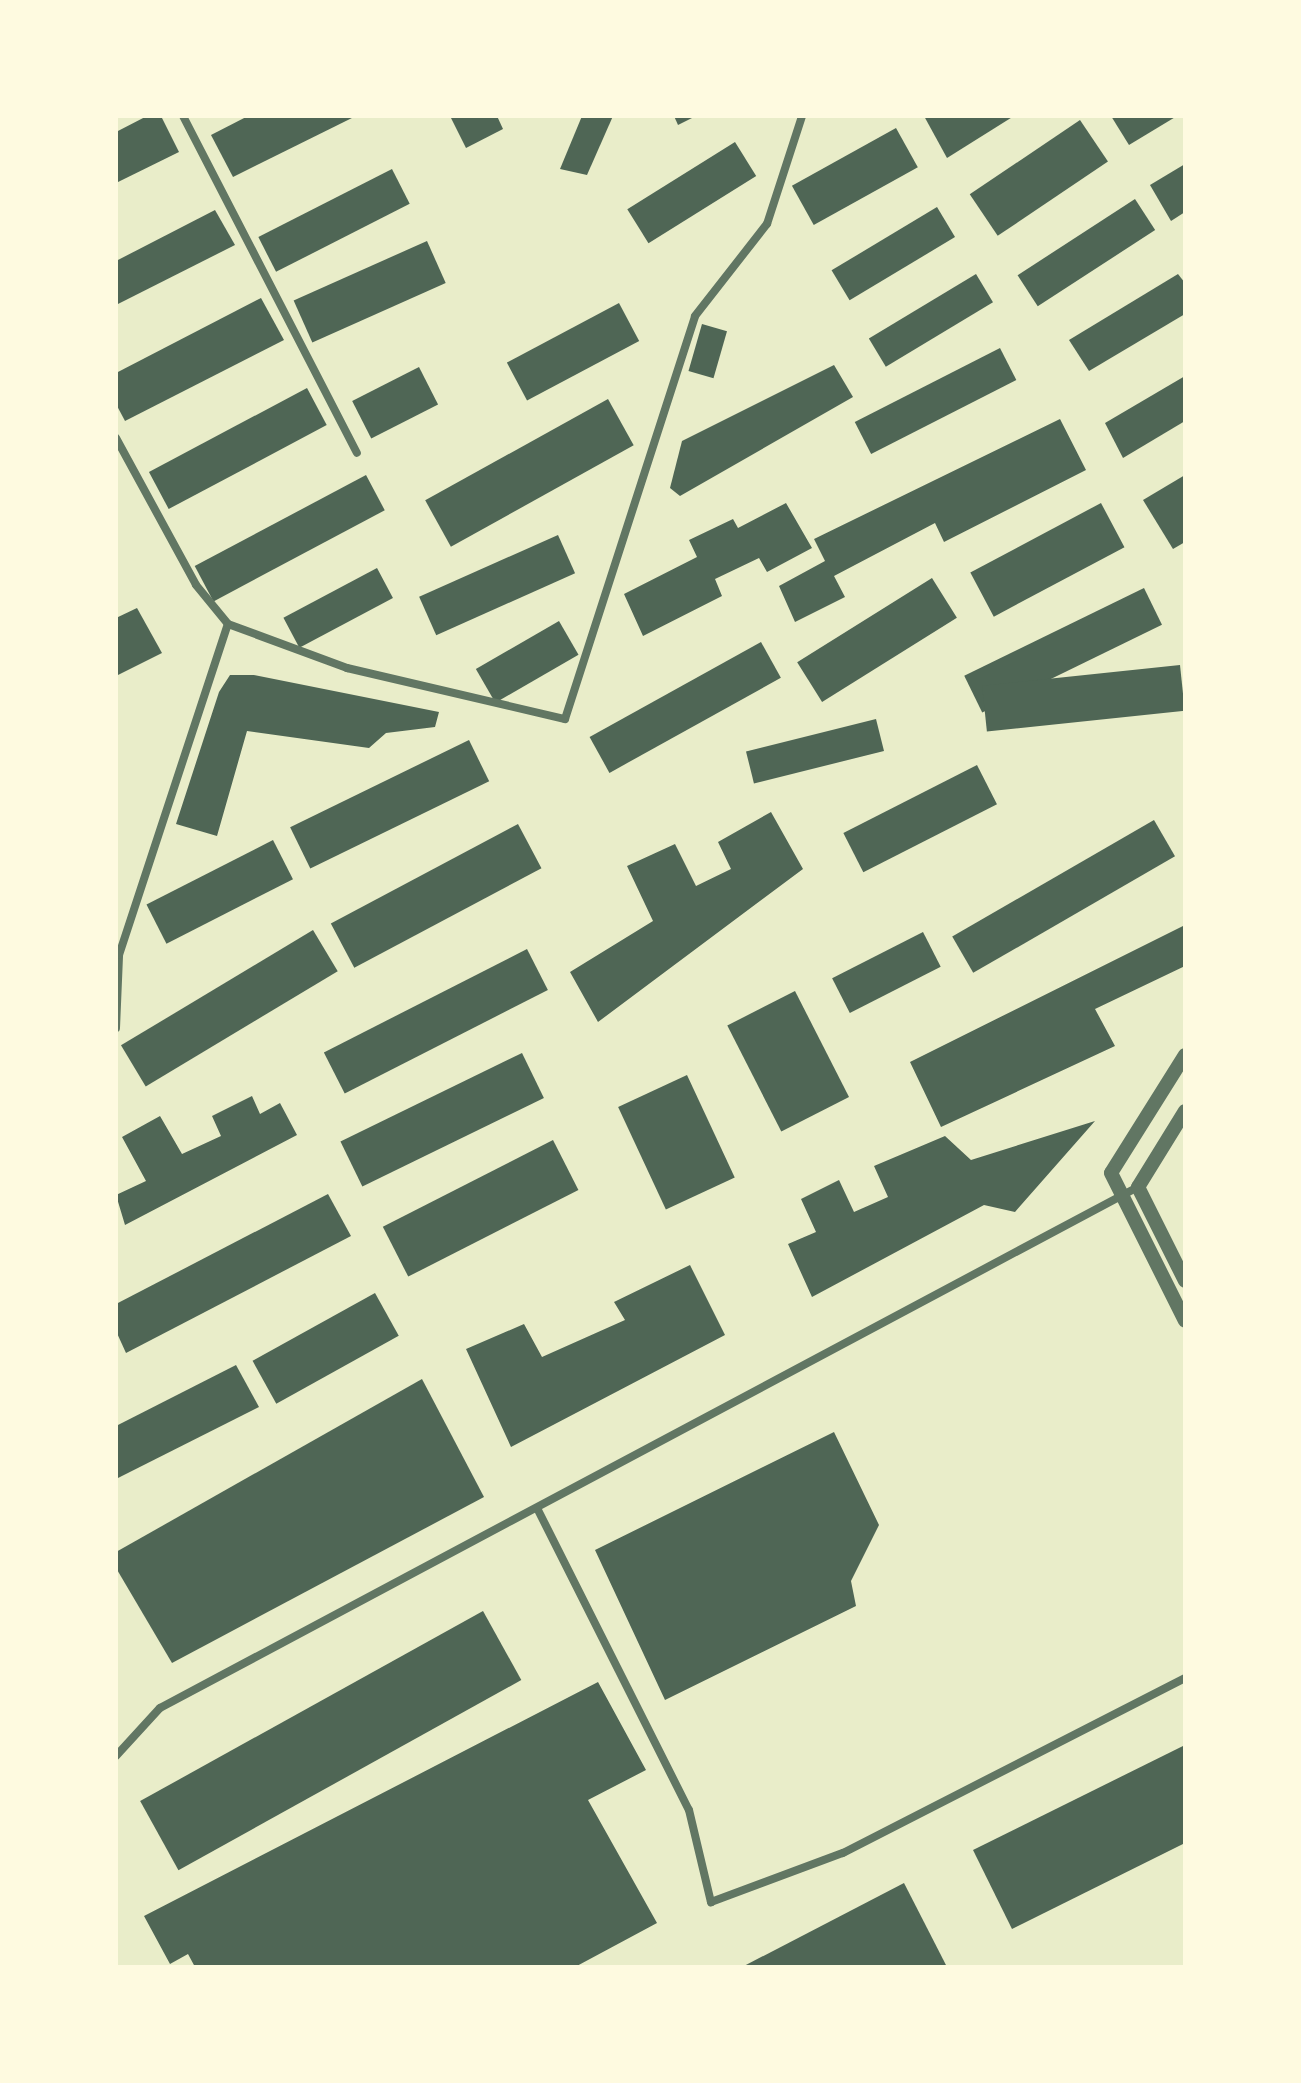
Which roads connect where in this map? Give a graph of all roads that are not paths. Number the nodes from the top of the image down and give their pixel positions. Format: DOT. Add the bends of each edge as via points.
graph roads {
  1 [pos="183,116"];
  2 [pos="802,116"];
  3 [pos="116,438"];
  4 [pos="357,453"];
  5 [pos="228,624"];
  6 [pos="116,1028"];
  7 [pos="1185,1055"];
  8 [pos="1185,1111"];
  9 [pos="1138,1187"];
  10 [pos="1122,1196"];
  11 [pos="1185,1281"];
  12 [pos="1185,1321"];
  13 [pos="537,1508"];
  14 [pos="1185,1678"];
  15 [pos="116,1756"];
  1 -- 4 [label="street"];
  2 -- 5 [label="street" via="767,224 695,316 565,719 347,668"];
  3 -- 5 [label="street" via="196,585"];
  5 -- 6 [label="street" via="119,955"];
  7 -- 10 [label="street" via="1111,1173"];
  8 -- 9 [label="street"];
  9 -- 10 [label="street"];
  9 -- 11 [label="street"];
  10 -- 12 [label="street"];
  10 -- 13 [label="street"];
  13 -- 14 [label="street" via="689,1810 711,1902 843,1853"];
  13 -- 15 [label="street" via="160,1708"];
}
